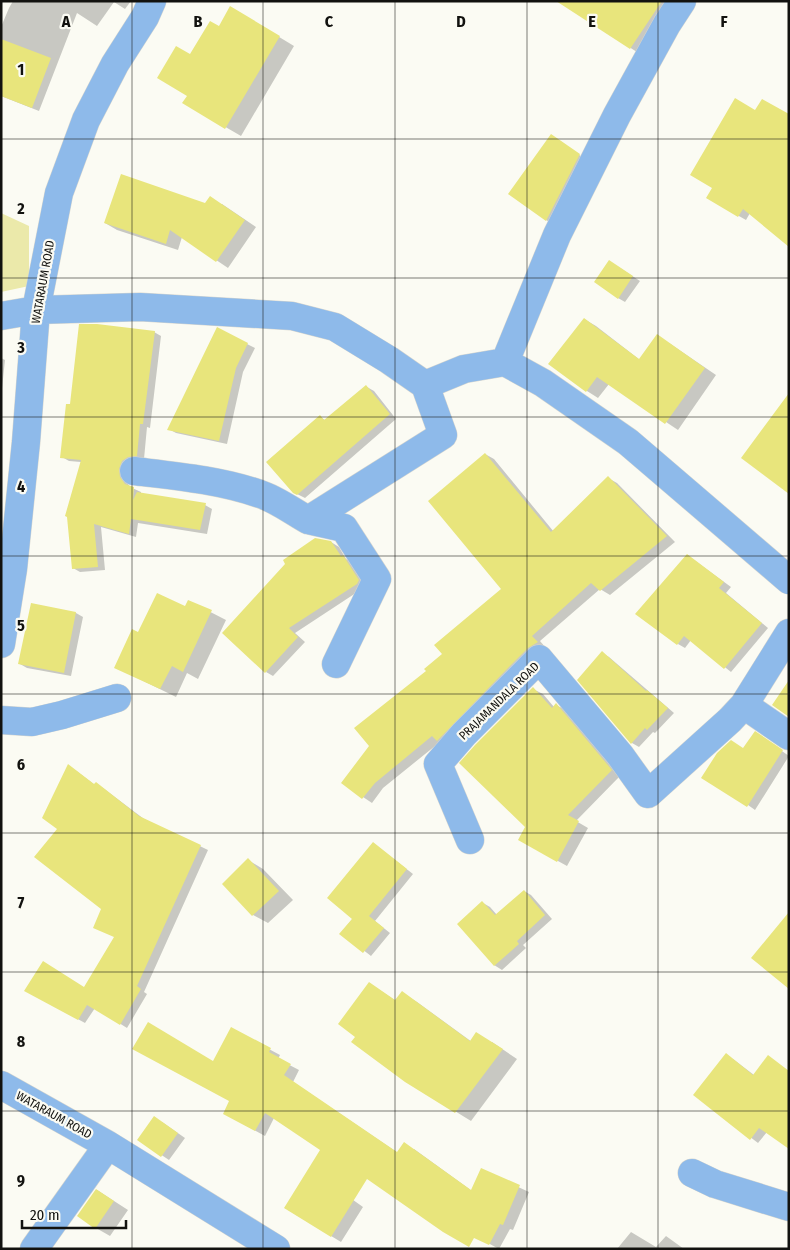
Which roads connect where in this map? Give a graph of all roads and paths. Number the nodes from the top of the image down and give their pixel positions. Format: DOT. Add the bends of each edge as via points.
graph roads {
  1 [pos="152,1"];
  2 [pos="682,1"];
  3 [pos="36,310"];
  4 [pos="1,316"];
  5 [pos="505,362"];
  6 [pos="425,385"];
  7 [pos="134,471"];
  8 [pos="308,520"];
  9 [pos="789,580"];
  10 [pos="789,633"];
  11 [pos="1,644"];
  12 [pos="336,664"];
  13 [pos="117,698"];
  14 [pos="744,705"];
  15 [pos="1,720"];
  16 [pos="789,736"];
  17 [pos="470,840"];
  18 [pos="1,1085"];
  19 [pos="108,1145"];
  20 [pos="692,1173"];
  21 [pos="789,1207"];
  22 [pos="34,1249"];
  23 [pos="276,1249"];
  1 -- 3 [label="street, WATARAUM ROAD" via="86,120 59,194"];
  2 -- 5 [label="street" via="616,115 557,235"];
  3 -- 4 [label="street"];
  3 -- 6 [label="street" via="140,307 292,316 335,327"];
  3 -- 11 [label="street, WATARAUM ROAD" via="13,569"];
  5 -- 6 [label="street" via="464,369"];
  5 -- 9 [label="street" via="543,383 628,442"];
  6 -- 8 [label="street" via="443,435"];
  7 -- 8 [label="street" via="216,483 261,494"];
  8 -- 12 [label="street" via="344,528 377,579"];
  10 -- 14 [label="street"];
  13 -- 15 [label="street" via="32,722"];
  14 -- 16 [label="street"];
  14 -- 17 [label="street, PRAJAMANDALA ROAD" via="648,794 620,755 539,659 438,764"];
  18 -- 19 [label="street, WATARAUM ROAD"];
  19 -- 22 [label="street"];
  19 -- 23 [label="street, WATARAUM ROAD"];
  20 -- 21 [label="street" via="715,1184"];
}
